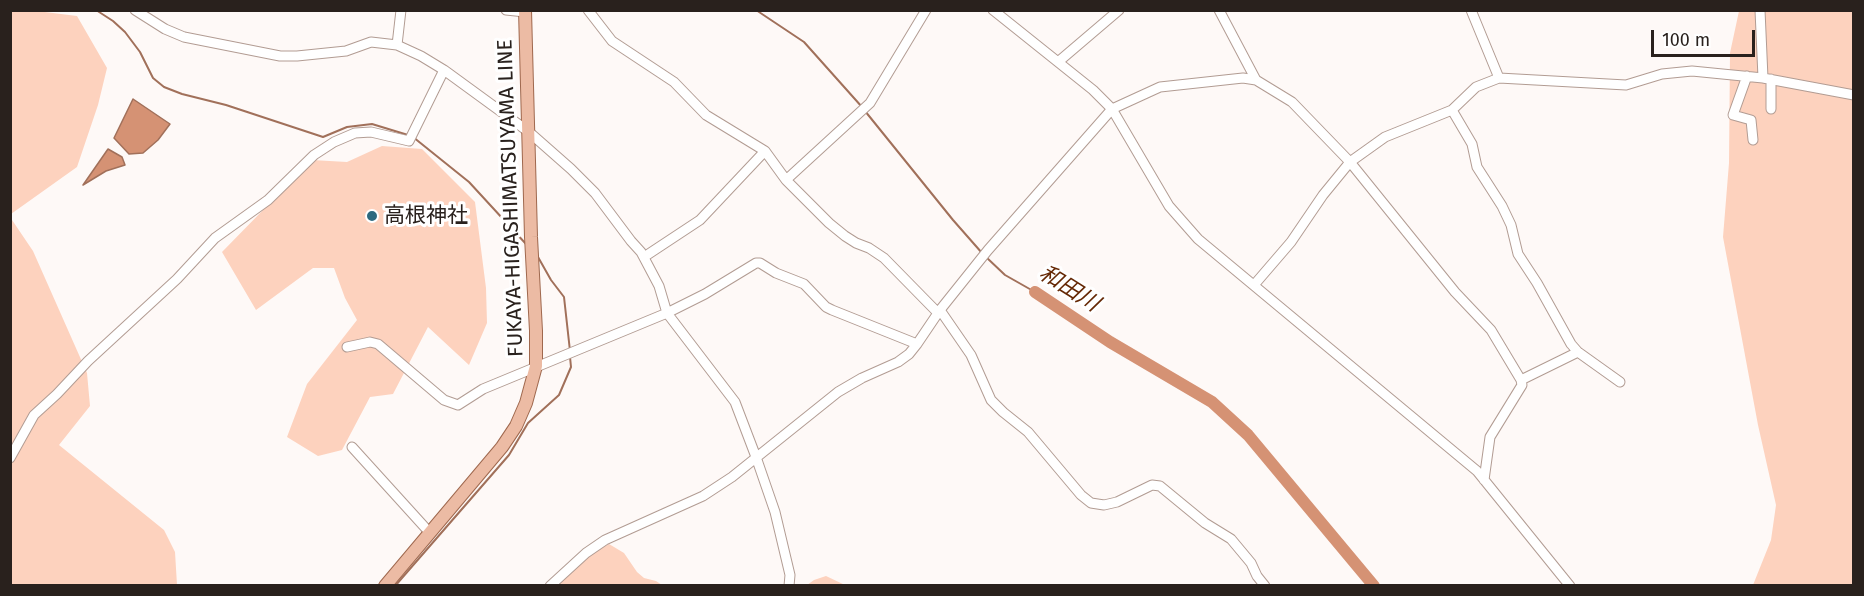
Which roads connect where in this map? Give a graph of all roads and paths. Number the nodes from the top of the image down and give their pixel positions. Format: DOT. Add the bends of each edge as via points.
graph roads {
  1 [pos="135,10"];
  2 [pos="401,10"];
  3 [pos="506,10"];
  4 [pos="588,10"];
  5 [pos="926,10"];
  6 [pos="993,10"];
  7 [pos="1119,10"];
  8 [pos="1219,10"];
  9 [pos="1471,10"];
  10 [pos="1760,10"];
  11 [pos="525,11"];
  12 [pos="1107,14"];
  13 [pos="397,45"];
  14 [pos="1058,62"];
  15 [pos="444,70"];
  16 [pos="1747,76"];
  17 [pos="1499,78"];
  18 [pos="1767,79"];
  19 [pos="1256,80"];
  20 [pos="1854,95"];
  21 [pos="1112,109"];
  22 [pos="1771,109"];
  23 [pos="1452,110"];
  24 [pos="529,132"];
  25 [pos="1753,140"];
  26 [pos="765,151"];
  27 [pos="1350,162"];
  28 [pos="786,180"];
  29 [pos="644,257"];
  30 [pos="1254,285"];
  31 [pos="939,311"];
  32 [pos="668,313"];
  33 [pos="917,344"];
  34 [pos="347,347"];
  35 [pos="1578,352"];
  36 [pos="536,366"];
  37 [pos="1521,380"];
  38 [pos="1620,382"];
  39 [pos="352,447"];
  40 [pos="756,457"];
  41 [pos="10,458"];
  42 [pos="1484,480"];
  43 [pos="430,533"];
  44 [pos="385,585"];
  45 [pos="550,585"];
  46 [pos="789,585"];
  47 [pos="1265,585"];
  48 [pos="1570,585"];
  1 -- 13 [label="street" via="184,37 280,56 346,51 371,42"];
  2 -- 13 [label="street"];
  3 -- 11 [label="street"];
  4 -- 26 [label="street" via="612,41 674,82 706,115"];
  5 -- 28 [label="street" via="870,103"];
  6 -- 14 [label="street"];
  7 -- 12 [label="street"];
  8 -- 19 [label="street"];
  9 -- 17 [label="street"];
  10 -- 18 [label="street"];
  11 -- 24 [label="main road, FUKAYA-HIGASHIMATSUYAMA LINE"];
  12 -- 14 [label="street"];
  13 -- 15 [label="street"];
  14 -- 21 [label="street"];
  15 -- 24 [label="street"];
  15 -- 41 [label="street" via="409,141 371,132 355,133 314,154 268,200 215,238 34,415"];
  16 -- 17 [label="street" via="1692,70 1626,85"];
  16 -- 18 [label="street"];
  16 -- 25 [label="street" via="1733,115 1751,120"];
  17 -- 23 [label="street" via="1476,87"];
  18 -- 20 [label="street"];
  18 -- 22 [label="street"];
  19 -- 21 [label="street" via="1160,87"];
  19 -- 27 [label="street" via="1292,102"];
  21 -- 30 [label="street" via="1175,214 1198,239"];
  21 -- 31 [label="street"];
  23 -- 27 [label="street" via="1386,137"];
  23 -- 35 [label="street" via="1472,144 1477,167 1506,216 1518,254"];
  24 -- 29 [label="street" via="586,182"];
  24 -- 36 [label="main road, FUKAYA-HIGASHIMATSUYAMA LINE"];
  26 -- 28 [label="street"];
  26 -- 29 [label="street" via="700,220"];
  27 -- 30 [label="street"];
  27 -- 37 [label="street" via="1455,292 1491,330"];
  28 -- 31 [label="street" via="845,236 884,258"];
  29 -- 32 [label="street"];
  30 -- 42 [label="street" via="1458,454"];
  31 -- 33 [label="street"];
  31 -- 47 [label="street" via="971,355 991,400 1028,432 1081,495 1091,503 1104,505 1152,485 1160,486 1231,539"];
  32 -- 33 [label="street" via="760,263 804,284 831,310"];
  32 -- 36 [label="street"];
  32 -- 40 [label="street" via="735,402"];
  33 -- 40 [label="street" via="898,362 838,392"];
  34 -- 36 [label="street" via="378,344 444,400 458,405 483,389"];
  35 -- 37 [label="street"];
  35 -- 38 [label="street"];
  36 -- 43 [label="main road, FUKAYA-HIGASHIMATSUYAMA LINE" via="516,426"];
  37 -- 42 [label="street" via="1522,385 1490,437"];
  39 -- 43 [label="street"];
  40 -- 45 [label="street" via="703,496 605,540"];
  40 -- 46 [label="street" via="783,543"];
  42 -- 48 [label="street"];
  43 -- 44 [label="main road, FUKAYA-HIGASHIMATSUYAMA LINE"];
}
